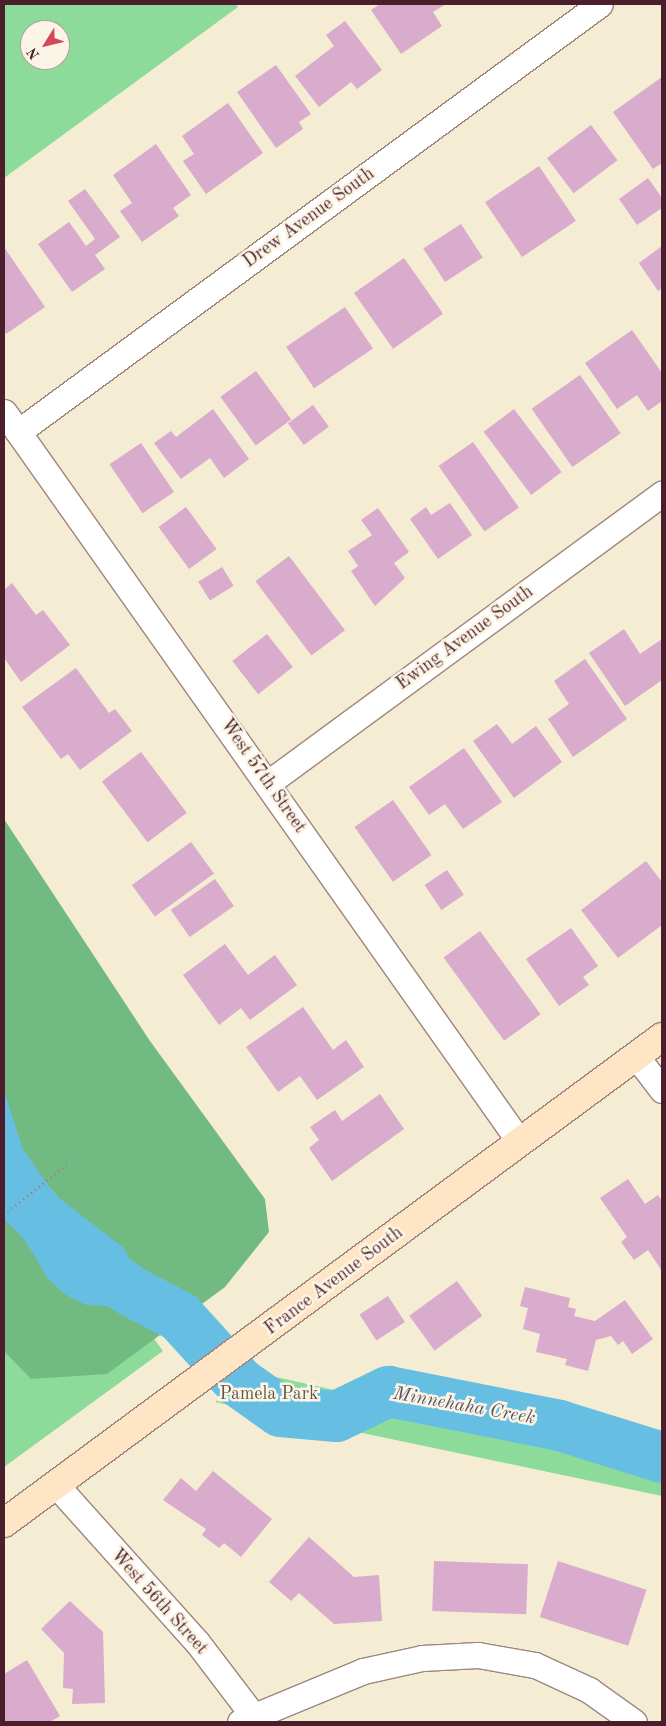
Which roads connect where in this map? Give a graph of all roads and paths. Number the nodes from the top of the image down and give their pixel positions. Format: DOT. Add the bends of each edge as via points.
graph roads {
  1 [pos="600,4"];
  2 [pos="11,422"];
  3 [pos="662,494"];
  4 [pos="268,782"];
  5 [pos="662,1037"];
  6 [pos="636,1056"];
  7 [pos="662,1090"];
  8 [pos="519,1141"];
  9 [pos="69,1162"];
  10 [pos="4,1215"];
  11 [pos="56,1485"];
  12 [pos="4,1523"];
  13 [pos="251,1720"];
  14 [pos="634,1722"];
  1 -- 2 [label="street, Drew Avenue South"];
  2 -- 4 [label="street, West 57th Street"];
  3 -- 4 [label="street, Ewing Avenue South"];
  4 -- 8 [label="street, West 57th Street"];
  5 -- 6 [label="main road, France Avenue South"];
  6 -- 7 [label="street"];
  6 -- 8 [label="main road, France Avenue South"];
  8 -- 11 [label="main road, France Avenue South"];
  9 -- 10 [label="path"];
  11 -- 12 [label="main road, France Avenue South"];
  11 -- 13 [label="street, West 56th Street" via="197,1642"];
  13 -- 14 [label="street" via="363,1672 422,1658 478,1655 535,1665 589,1690"];
}
